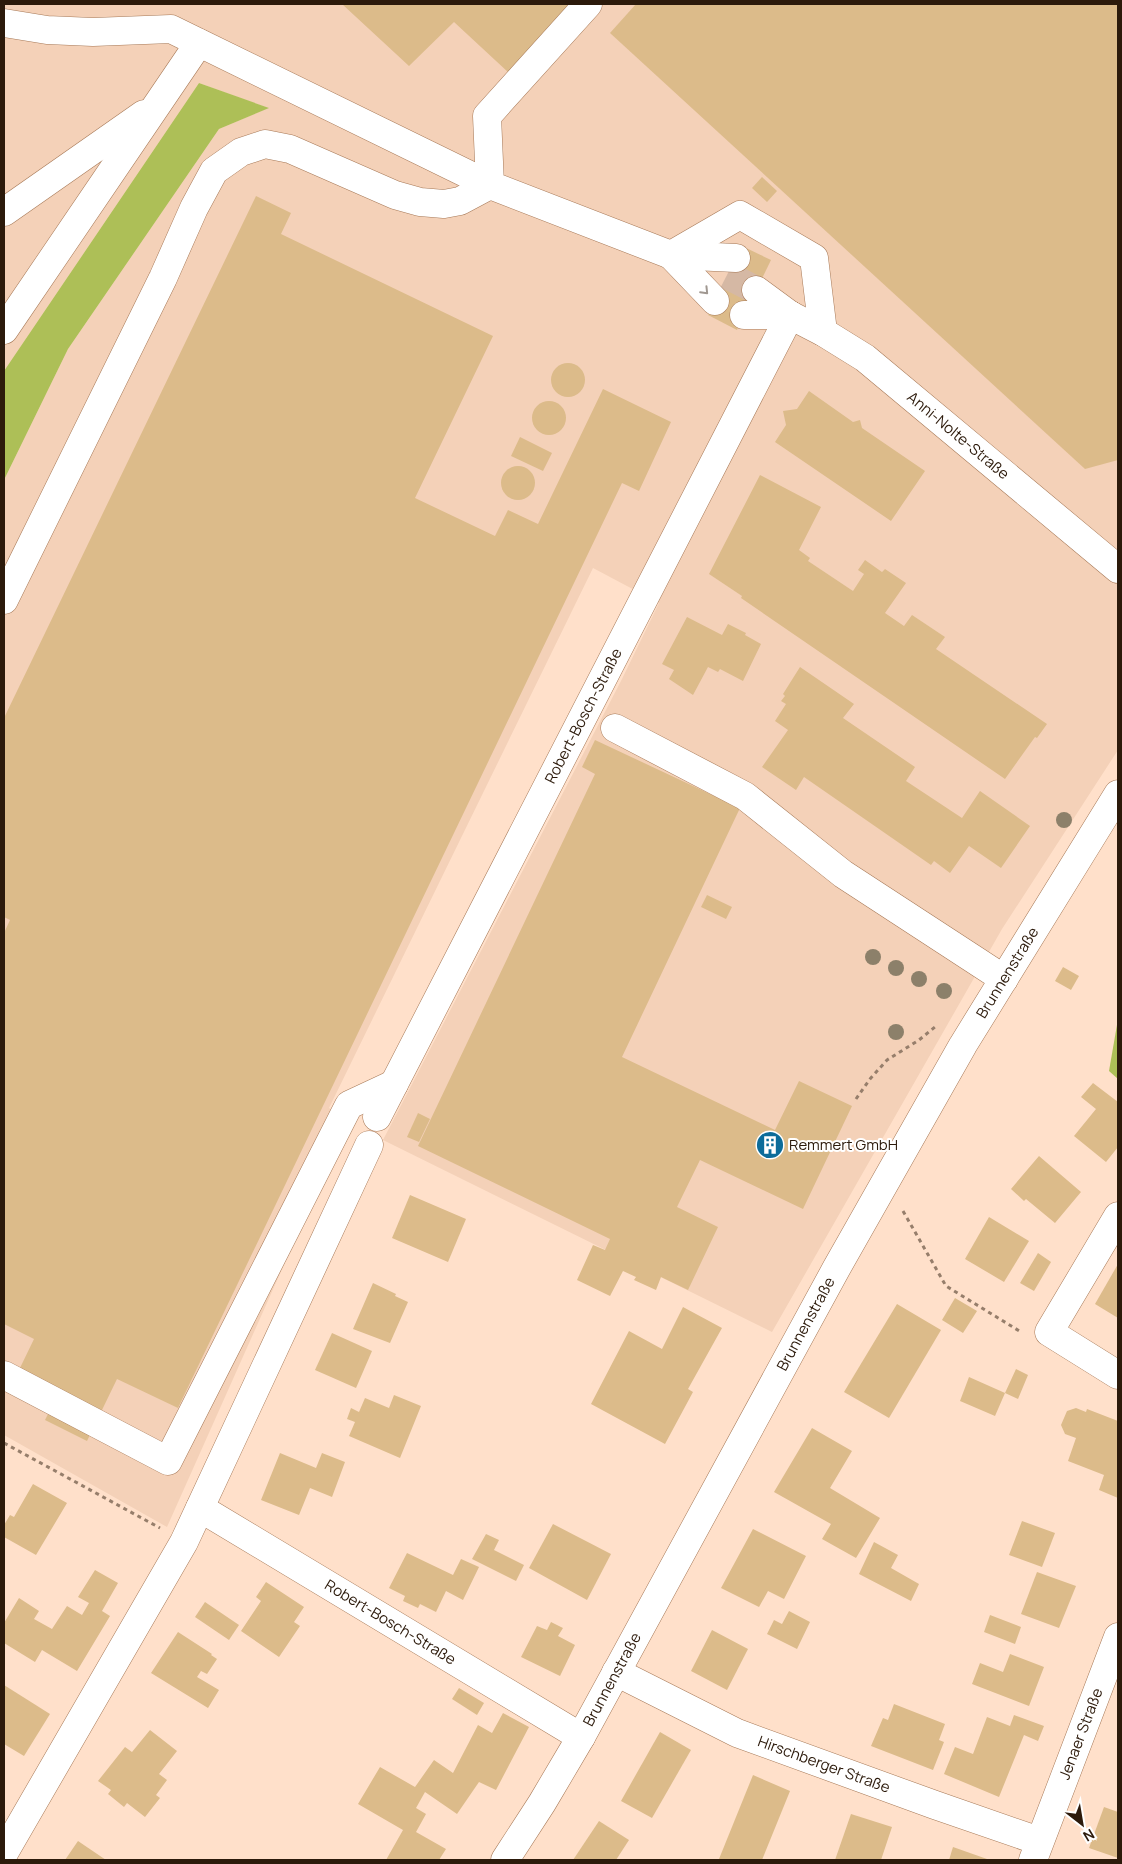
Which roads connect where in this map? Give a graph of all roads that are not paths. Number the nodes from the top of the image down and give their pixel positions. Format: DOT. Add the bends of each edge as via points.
graph roads {
  1 [pos="588,4"];
  2 [pos="4,23"];
  3 [pos="199,43"];
  4 [pos="157,105"];
  5 [pos="490,184"];
  6 [pos="4,212"];
  7 [pos="671,255"];
  8 [pos="731,266"];
  9 [pos="760,281"];
  10 [pos="715,301"];
  11 [pos="744,315"];
  12 [pos="790,315"];
  13 [pos="4,330"];
  14 [pos="823,332"];
  15 [pos="1118,569"];
  16 [pos="4,600"];
  17 [pos="615,728"];
  18 [pos="1118,794"];
  19 [pos="1004,979"];
  20 [pos="394,1084"];
  21 [pos="377,1117"];
  22 [pos="369,1145"];
  23 [pos="1118,1216"];
  24 [pos="1118,1374"];
  25 [pos="4,1376"];
  26 [pos="200,1508"];
  27 [pos="1118,1637"];
  28 [pos="616,1672"];
  29 [pos="581,1737"];
  30 [pos="1036,1850"];
  31 [pos="4,1853"];
  32 [pos="505,1860"];
  1 -- 5 [label="street" via="487,116"];
  2 -- 3 [label="street" via="47,30 93,32 171,29"];
  3 -- 4 [label="street"];
  3 -- 5 [label="street"];
  4 -- 6 [label="street"];
  4 -- 13 [label="street"];
  5 -- 7 [label="street"];
  5 -- 16 [label="street" via="460,201 444,204 420,202 395,195 290,149 265,144 240,152 214,171"];
  7 -- 8 [label="street"];
  7 -- 10 [label="street, one-way"];
  7 -- 14 [label="street" via="740,215 814,258"];
  9 -- 12 [label="street"];
  11 -- 12 [label="street"];
  12 -- 14 [label="street, Anni-Nolte-Straße"];
  12 -- 20 [label="street, Robert-Bosch-Straße"];
  14 -- 15 [label="street, Anni-Nolte-Straße" via="865,358"];
  17 -- 19 [label="street" via="745,796 842,874"];
  18 -- 19 [label="street, Brunnenstraße"];
  19 -- 28 [label="street, Brunnenstraße" via="831,1278"];
  20 -- 21 [label="street, Robert-Bosch-Straße"];
  20 -- 25 [label="street" via="349,1105 168,1461"];
  22 -- 26 [label="street"];
  23 -- 24 [label="street" via="1049,1332"];
  26 -- 29 [label="street, Robert-Bosch-Straße"];
  26 -- 31 [label="street" via="184,1542"];
  27 -- 30 [label="street, Jenaer Straße"];
  28 -- 29 [label="street, Brunnenstraße"];
  28 -- 30 [label="street, Hirschberger Straße" via="737,1733 936,1805"];
  29 -- 32 [label="street, Brunnenstraße"];
}
